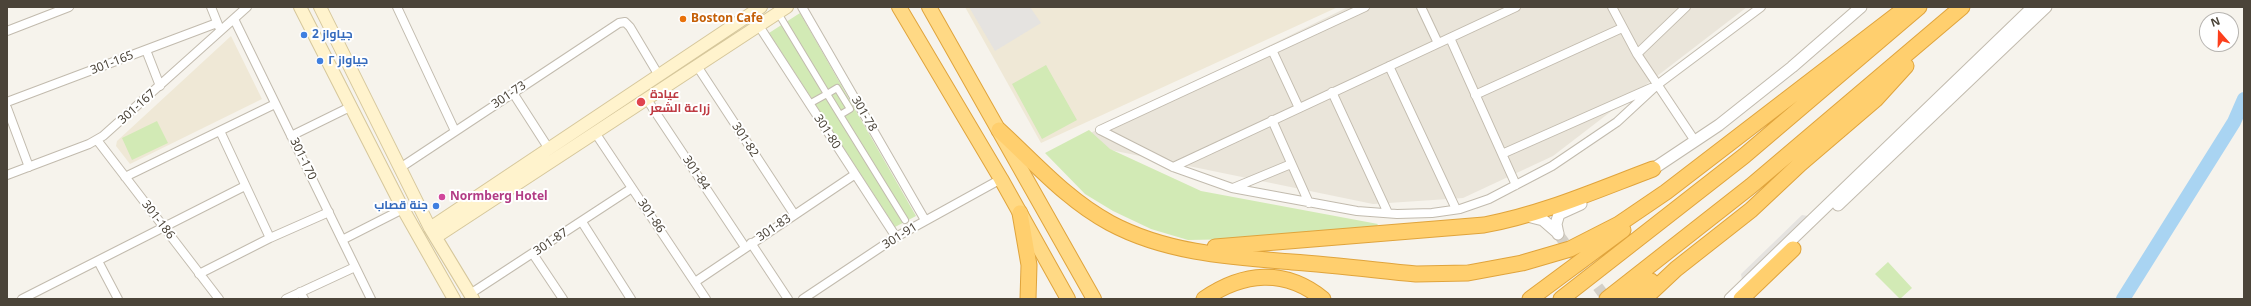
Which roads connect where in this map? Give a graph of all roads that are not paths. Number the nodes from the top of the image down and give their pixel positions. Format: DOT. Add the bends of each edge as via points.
graph roads {
  1 [pos="69,7"];
  2 [pos="211,7"];
  3 [pos="247,7"];
  4 [pos="300,7"];
  5 [pos="320,7"];
  6 [pos="397,7"];
  7 [pos="761,7"];
  8 [pos="802,7"];
  9 [pos="899,7"];
  10 [pos="929,7"];
  11 [pos="1365,7"];
  12 [pos="1421,7"];
  13 [pos="1516,7"];
  14 [pos="1612,7"];
  15 [pos="1686,7"];
  16 [pos="1761,7"];
  17 [pos="1861,7"];
  18 [pos="1908,7"];
  19 [pos="1919,7"];
  20 [pos="1962,7"];
  21 [pos="2034,7"];
  22 [pos="2046,7"];
  23 [pos="783,10"];
  24 [pos="1949,18"];
  25 [pos="234,19"];
  26 [pos="217,23"];
  27 [pos="759,26"];
  28 [pos="1622,28"];
  29 [pos="221,31"];
  30 [pos="7,32"];
  31 [pos="1450,38"];
  32 [pos="1438,43"];
  33 [pos="146,50"];
  34 [pos="1272,50"];
  35 [pos="1637,54"];
  36 [pos="696,66"];
  37 [pos="1389,66"];
  38 [pos="658,74"];
  39 [pos="1657,85"];
  40 [pos="160,86"];
  41 [pos="1332,92"];
  42 [pos="513,93"];
  43 [pos="827,94"];
  44 [pos="1476,95"];
  45 [pos="646,98"];
  46 [pos="7,102"];
  47 [pos="275,104"];
  48 [pos="809,104"];
  49 [pos="1780,105"];
  50 [pos="350,107"];
  51 [pos="7,108"];
  52 [pos="1299,108"];
  53 [pos="840,115"];
  54 [pos="1272,120"];
  55 [pos="998,130"];
  56 [pos="220,131"];
  57 [pos="455,131"];
  58 [pos="596,134"];
  59 [pos="291,136"];
  60 [pos="97,140"];
  61 [pos="1696,141"];
  62 [pos="549,149"];
  63 [pos="1502,154"];
  64 [pos="1291,164"];
  65 [pos="1800,164"];
  66 [pos="1173,166"];
  67 [pos="29,168"];
  68 [pos="400,168"];
  69 [pos="1653,169"];
  70 [pos="7,175"];
  71 [pos="854,175"];
  72 [pos="125,177"];
  73 [pos="1001,179"];
  74 [pos="1516,185"];
  75 [pos="245,186"];
  76 [pos="632,188"];
  77 [pos="1232,188"];
  78 [pos="1309,203"];
  79 [pos="403,209"];
  80 [pos="1456,209"];
  81 [pos="329,212"];
  82 [pos="1020,213"];
  83 [pos="1388,213"];
  84 [pos="794,214"];
  85 [pos="1527,216"];
  86 [pos="905,220"];
  87 [pos="925,220"];
  88 [pos="582,222"];
  89 [pos="448,223"];
  90 [pos="163,227"];
  91 [pos="433,233"];
  92 [pos="896,237"];
  93 [pos="270,238"];
  94 [pos="342,240"];
  95 [pos="748,245"];
  96 [pos="1168,245"];
  97 [pos="1793,249"];
  98 [pos="533,254"];
  99 [pos="98,260"];
  100 [pos="355,266"];
  101 [pos="200,274"];
  102 [pos="695,282"];
  103 [pos="302,295"];
  104 [pos="471,297"];
  105 [pos="22,299"];
  106 [pos="118,299"];
  107 [pos="219,299"];
  108 [pos="286,299"];
  109 [pos="371,299"];
  110 [pos="454,299"];
  111 [pos="563,299"];
  112 [pos="631,299"];
  113 [pos="706,299"];
  114 [pos="788,299"];
  115 [pos="803,299"];
  116 [pos="1028,299"];
  117 [pos="1068,299"];
  118 [pos="1094,299"];
  119 [pos="1204,299"];
  120 [pos="1323,299"];
  121 [pos="1530,299"];
  122 [pos="1561,299"];
  123 [pos="1607,299"];
  124 [pos="1628,299"];
  125 [pos="1644,299"];
  126 [pos="1730,299"];
  127 [pos="1741,299"];
  1 -- 30 [label="street"];
  2 -- 26 [label="street"];
  3 -- 25 [label="street, 301-167"];
  4 -- 50 [label="main road"];
  5 -- 68 [label="main road"];
  6 -- 57 [label="street"];
  7 -- 38 [label="main road"];
  8 -- 87 [label="street, 301-78"];
  9 -- 73 [label="highway"];
  10 -- 55 [label="highway"];
  11 -- 34 [label="street"];
  12 -- 32 [label="street"];
  13 -- 31 [label="street"];
  14 -- 28 [label="street"];
  15 -- 35 [label="street"];
  16 -- 39 [label="street"];
  17 -- 61 [label="street" via="1787,71"];
  18 -- 49 [label="highway"];
  19 -- 122 [label="highway" via="1738,161"];
  20 -- 24 [label="highway"];
  21 -- 126 [label="street"];
  22 -- 97 [label="street"];
  23 -- 27 [label="main road"];
  23 -- 43 [label="street"];
  24 -- 65 [label="highway" via="1876,99"];
  24 -- 123 [label="highway" via="1763,177"];
  25 -- 29 [label="street, 301-167"];
  25 -- 47 [label="street, 301-170"];
  26 -- 29 [label="street"];
  26 -- 33 [label="street, 301-165"];
  27 -- 36 [label="main road"];
  27 -- 48 [label="street, 301-80"];
  28 -- 35 [label="street"];
  28 -- 44 [label="street"];
  29 -- 40 [label="street, 301-167"];
  31 -- 32 [label="street"];
  31 -- 44 [label="street"];
  32 -- 37 [label="street"];
  33 -- 40 [label="street"];
  33 -- 46 [label="street, 301-165"];
  34 -- 52 [label="street"];
  34 -- 66 [label="street" via="1100,130"];
  35 -- 39 [label="street"];
  36 -- 45 [label="main road"];
  36 -- 84 [label="street, 301-82"];
  37 -- 41 [label="street"];
  37 -- 80 [label="street"];
  38 -- 42 [label="street, 301-73" via="625,22 619,23"];
  38 -- 62 [label="main road"];
  39 -- 61 [label="street"];
  39 -- 63 [label="street"];
  39 -- 74 [label="street" via="1617,122 1552,166"];
  40 -- 60 [label="street, 301-167"];
  41 -- 52 [label="street"];
  41 -- 83 [label="street"];
  42 -- 57 [label="street, 301-73"];
  42 -- 62 [label="street"];
  43 -- 48 [label="street"];
  43 -- 53 [label="street"];
  43 -- 53 [label="street" via="838,88 850,109"];
  44 -- 63 [label="street"];
  45 -- 58 [label="main road"];
  45 -- 95 [label="street, 301-84"];
  47 -- 56 [label="street"];
  47 -- 59 [label="street, 301-170"];
  48 -- 71 [label="street, 301-80"];
  49 -- 96 [label="highway" via="1666,192 1619,224 1570,249 1522,263 1468,273 1416,274 1249,259 1200,253"];
  49 -- 121 [label="highway" via="1686,183"];
  50 -- 59 [label="street"];
  50 -- 79 [label="main road"];
  51 -- 67 [label="street"];
  52 -- 54 [label="street"];
  53 -- 86 [label="street"];
  54 -- 64 [label="street"];
  54 -- 66 [label="street"];
  55 -- 96 [label="highway" via="1057,184 1092,211 1110,223"];
  55 -- 118 [label="highway"];
  56 -- 72 [label="street"];
  56 -- 75 [label="street"];
  57 -- 68 [label="street, 301-73"];
  58 -- 76 [label="street, 301-86"];
  58 -- 89 [label="main road"];
  59 -- 81 [label="street, 301-170"];
  60 -- 67 [label="street, 301-167"];
  60 -- 72 [label="street, 301-186"];
  61 -- 69 [label="street"];
  62 -- 89 [label="main road"];
  63 -- 74 [label="street"];
  64 -- 77 [label="street"];
  64 -- 78 [label="street"];
  65 -- 124 [label="highway"];
  65 -- 125 [label="highway" via="1751,210 1676,269"];
  66 -- 77 [label="street"];
  67 -- 70 [label="street, 301-167"];
  68 -- 91 [label="main road"];
  69 -- 85 [label="highway" via="1560,206"];
  69 -- 85 [label="street" via="1627,185 1562,212 1556,220 1558,234 1543,220"];
  71 -- 84 [label="street, 301-83"];
  71 -- 92 [label="street, 301-80"];
  72 -- 90 [label="street, 301-186"];
  73 -- 82 [label="highway"];
  73 -- 87 [label="street, 301-91"];
  74 -- 80 [label="street" via="1489,199"];
  75 -- 90 [label="street"];
  75 -- 93 [label="street"];
  76 -- 88 [label="street, 301-87"];
  76 -- 102 [label="street, 301-86"];
  77 -- 78 [label="street"];
  78 -- 83 [label="street"];
  79 -- 94 [label="street"];
  79 -- 110 [label="main road"];
  80 -- 83 [label="street" via="1432,213"];
  81 -- 93 [label="street"];
  81 -- 94 [label="street, 301-170"];
  82 -- 116 [label="highway" via="1029,265"];
  82 -- 117 [label="highway"];
  84 -- 95 [label="street, 301-83"];
  85 -- 96 [label="highway" via="1484,225 1422,232 1228,247"];
  87 -- 92 [label="street, 301-91"];
  88 -- 98 [label="street, 301-87"];
  88 -- 112 [label="street"];
  89 -- 91 [label="main road"];
  90 -- 99 [label="street"];
  90 -- 101 [label="street, 301-186"];
  91 -- 104 [label="main road"];
  92 -- 115 [label="street, 301-91"];
  93 -- 101 [label="street"];
  94 -- 100 [label="street, 301-170"];
  95 -- 102 [label="street, 301-83"];
  95 -- 114 [label="street, 301-84"];
  97 -- 127 [label="highway"];
  98 -- 104 [label="street, 301-87"];
  98 -- 111 [label="street"];
  99 -- 105 [label="street"];
  99 -- 106 [label="street"];
  100 -- 103 [label="street"];
  100 -- 109 [label="street, 301-170"];
  101 -- 107 [label="street, 301-186"];
  102 -- 113 [label="street, 301-86"];
  103 -- 108 [label="street"];
  119 -- 120 [label="highway" via="1228,285 1262,277 1281,278 1299,283"];
}
